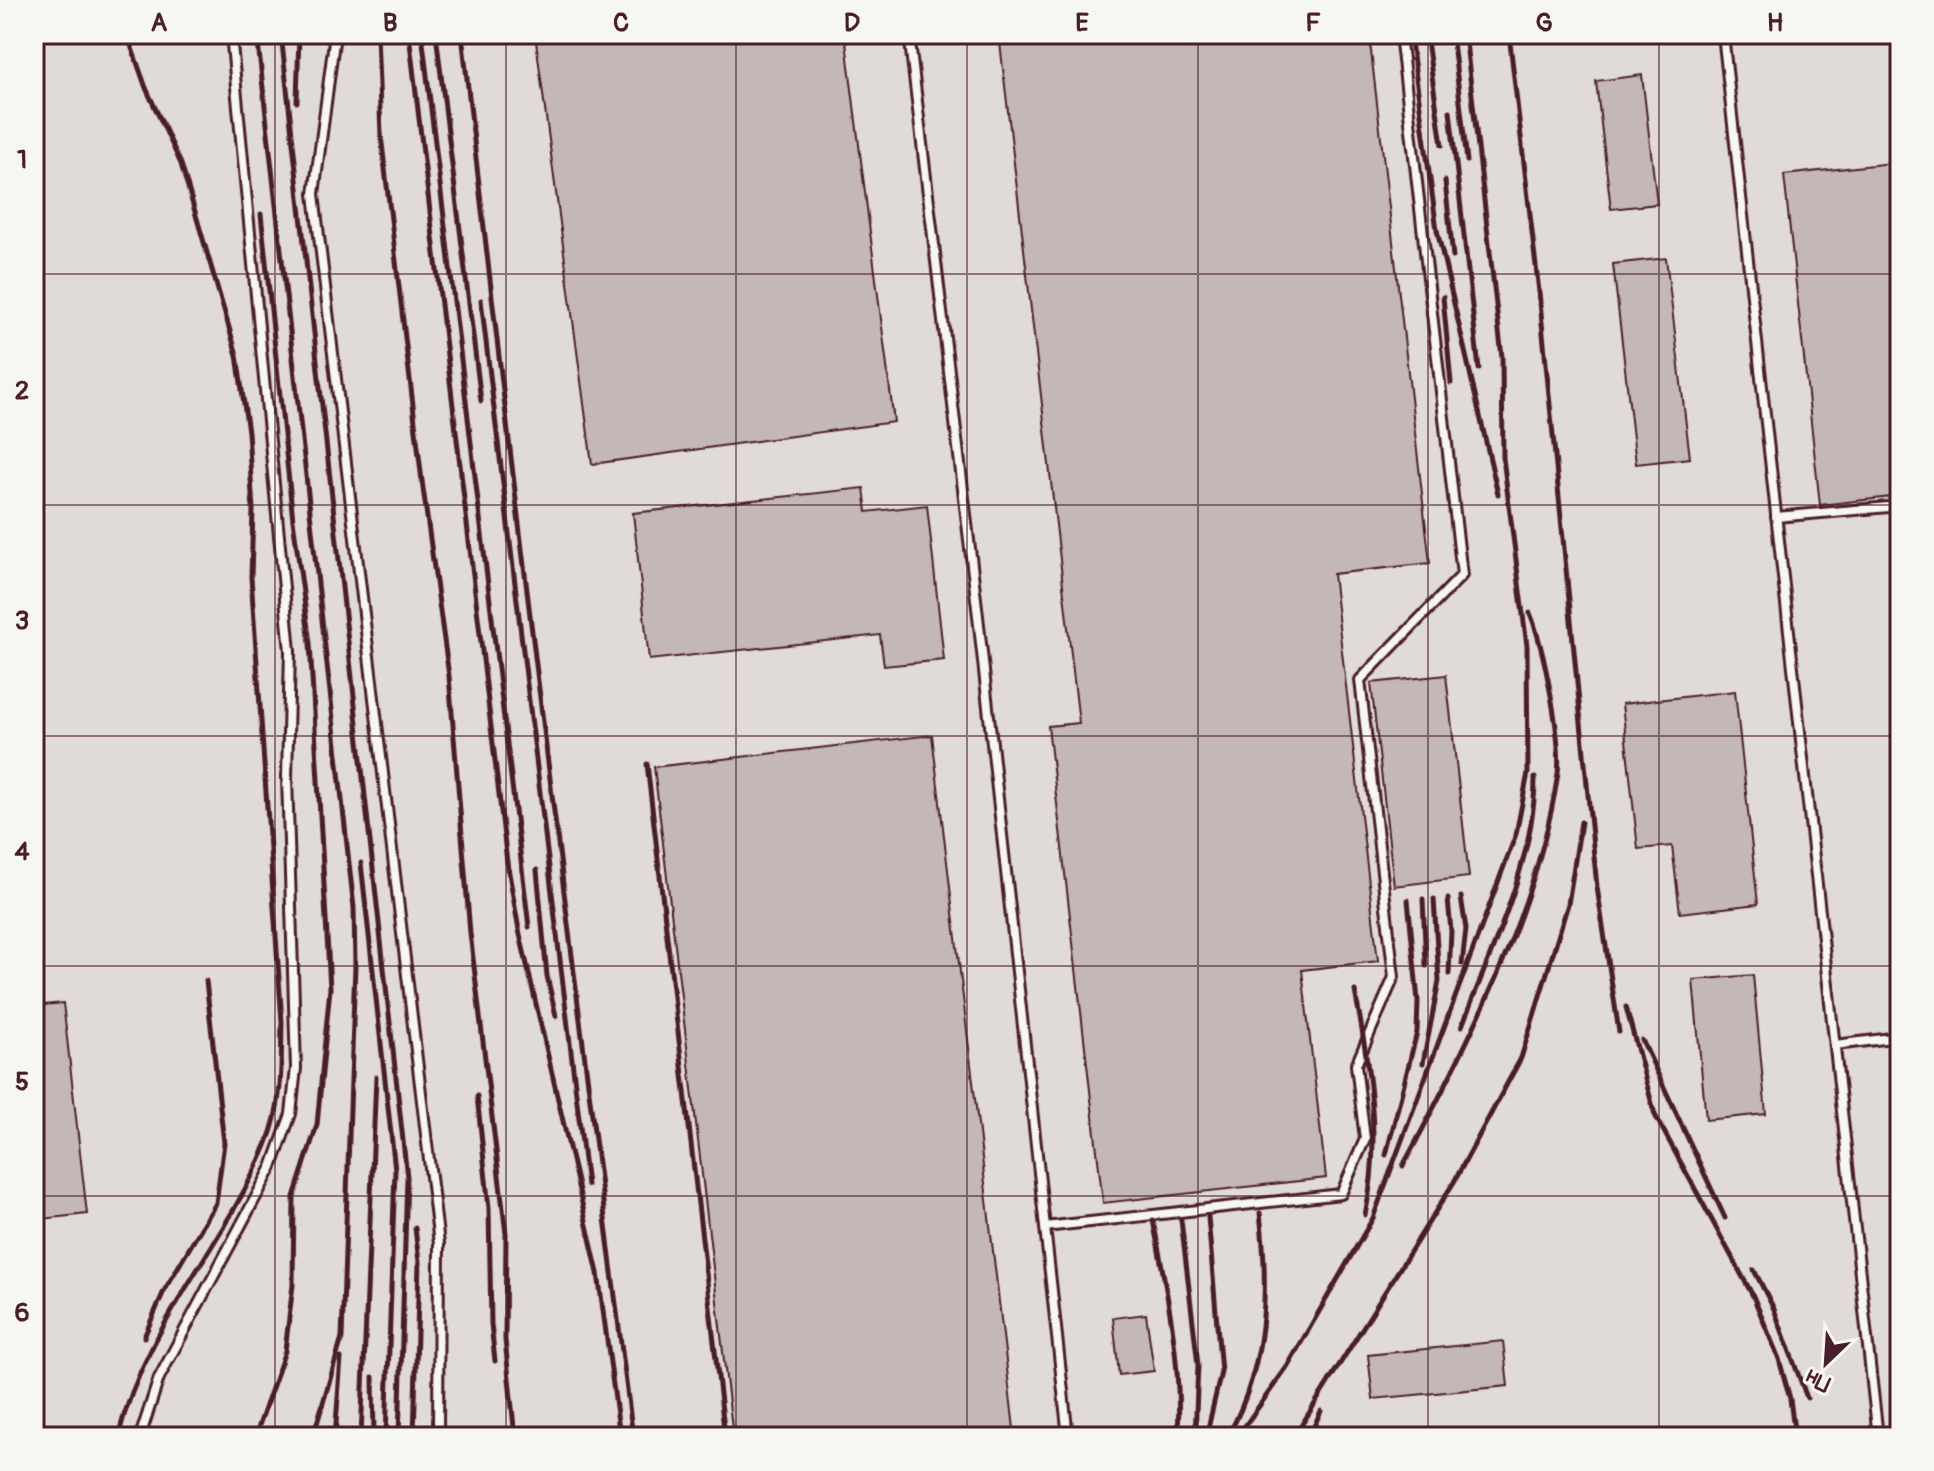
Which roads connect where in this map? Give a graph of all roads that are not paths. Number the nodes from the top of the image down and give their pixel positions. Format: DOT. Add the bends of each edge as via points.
graph roads {
  1 [pos="231,34"];
  2 [pos="335,34"];
  3 [pos="909,34"];
  4 [pos="1400,34"];
  5 [pos="1723,34"];
  6 [pos="1900,506"];
  7 [pos="1776,517"];
  8 [pos="1900,1037"];
  9 [pos="1835,1045"];
  10 [pos="1045,1227"];
  11 [pos="140,1437"];
  12 [pos="438,1437"];
  13 [pos="1068,1437"];
  14 [pos="1878,1437"];
  1 -- 11 [label="lane" via="290,651 287,777 296,1068 291,1114 272,1167 159,1378"];
  2 -- 12 [label="lane" via="314,194 439,1244"];
  3 -- 10 [label="lane"];
  4 -- 10 [label="lane" via="1462,575 1360,680 1394,977 1356,1065 1365,1139 1341,1194"];
  5 -- 7 [label="lane"];
  6 -- 7 [label="lane"];
  7 -- 9 [label="lane"];
  8 -- 9 [label="lane"];
  9 -- 14 [label="lane"];
  10 -- 13 [label="lane"];
}
